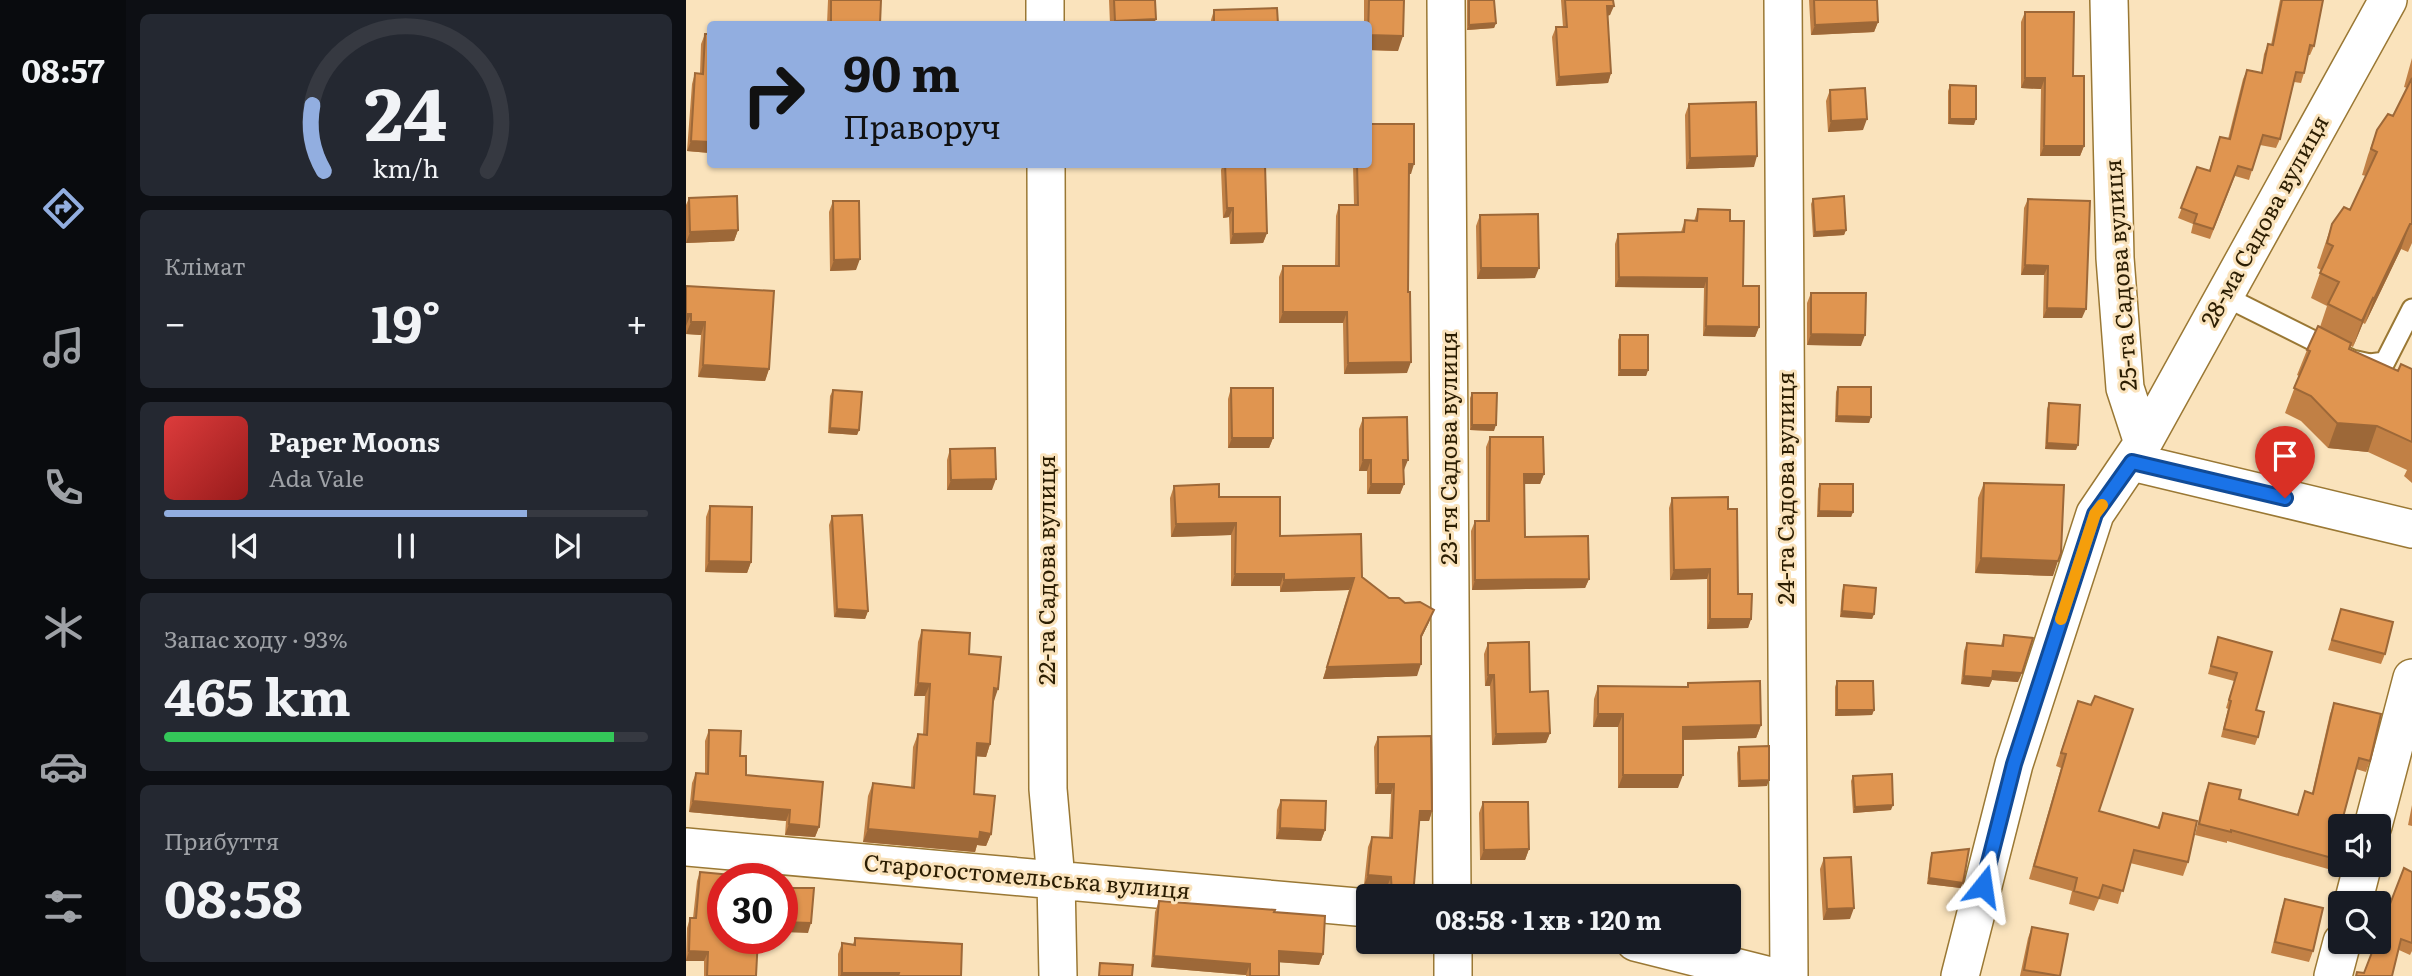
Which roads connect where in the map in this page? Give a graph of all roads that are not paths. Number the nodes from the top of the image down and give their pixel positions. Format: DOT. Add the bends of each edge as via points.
graph roads {
  1 [pos="1045,0"];
  2 [pos="1446,0"];
  3 [pos="1783,0"];
  4 [pos="2109,0"];
  5 [pos="2388,0"];
  6 [pos="1045,21"];
  7 [pos="1046,168"];
  8 [pos="2224,296"];
  9 [pos="2412,309"];
  10 [pos="2138,452"];
  11 [pos="2412,529"];
  12 [pos="2412,678"];
  13 [pos="2376,814"];
  14 [pos="686,847"];
  15 [pos="1056,880"];
  16 [pos="1452,884"];
  17 [pos="1356,907"];
  18 [pos="1452,954"];
  19 [pos="1683,954"];
  20 [pos="2339,954"];
  21 [pos="1058,976"];
  22 [pos="1453,976"];
  23 [pos="1770,976"];
  24 [pos="1789,976"];
  25 [pos="1960,976"];
  26 [pos="2333,976"];
  1 -- 6 [label="street"];
  2 -- 16 [label="street, 23-тя Садова вулиця"];
  3 -- 24 [label="street, 24-та Садова вулиця"];
  4 -- 10 [label="street, 25-та Садова вулиця" via="2115,258 2125,388"];
  5 -- 8 [label="street, 28-ма Садова вулиця"];
  7 -- 15 [label="street, 22-га Садова вулиця" via="1048,789"];
  8 -- 9 [label="lane" via="2352,360 2370,364 2385,362"];
  8 -- 10 [label="street, 28-ма Садова вулиця"];
  10 -- 11 [label="street"];
  10 -- 25 [label="street" via="2095,514 2014,764"];
  12 -- 13 [label="street"];
  14 -- 15 [label="street, Старогостомельська вулиця"];
  15 -- 17 [label="street, Старогостомельська вулиця"];
  15 -- 21 [label="street, 22-га Садова вулиця"];
  18 -- 22 [label="street"];
  19 -- 23 [label="street"];
  20 -- 26 [label="street"];
}
